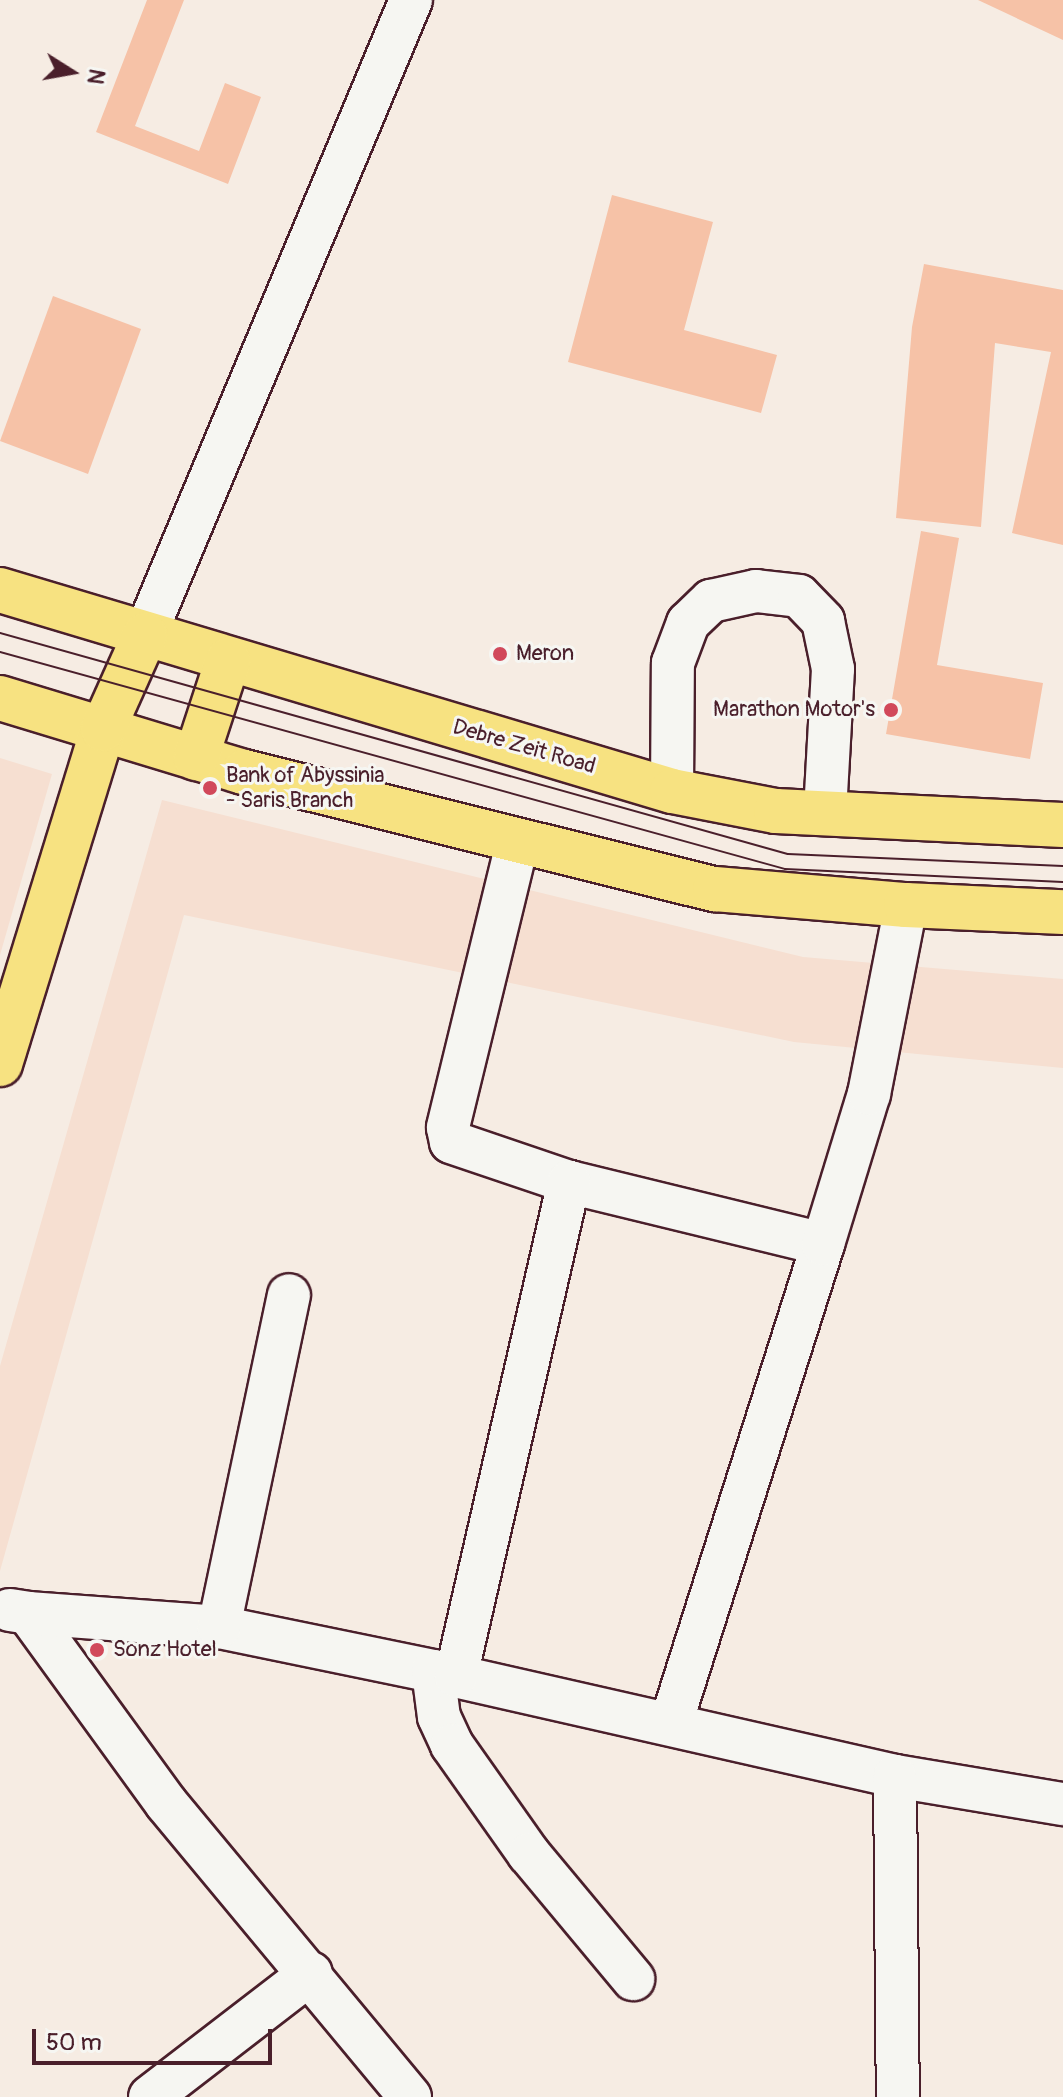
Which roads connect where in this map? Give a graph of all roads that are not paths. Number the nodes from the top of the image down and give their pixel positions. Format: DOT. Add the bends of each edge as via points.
graph roads {
  1 [pos="411,0"];
  2 [pos="0,590"];
  3 [pos="145,635"];
  4 [pos="228,660"];
  5 [pos="0,698"];
  6 [pos="103,729"];
  7 [pos="196,758"];
  8 [pos="672,791"];
  9 [pos="825,814"];
  10 [pos="1063,825"];
  11 [pos="518,840"];
  12 [pos="906,905"];
  13 [pos="1063,912"];
  14 [pos="0,1064"];
  15 [pos="569,1182"];
  16 [pos="823,1244"];
  17 [pos="289,1295"];
  18 [pos="14,1611"];
  19 [pos="219,1627"];
  20 [pos="444,1673"];
  21 [pos="671,1723"];
  22 [pos="895,1776"];
  23 [pos="1063,1804"];
  24 [pos="311,1973"];
  25 [pos="633,1979"];
  26 [pos="150,2097"];
  27 [pos="410,2097"];
  28 [pos="898,2097"];
  1 -- 3 [label="street"];
  2 -- 3 [label="main road, Debre Zeit Road"];
  3 -- 4 [label="main road, Debre Zeit Road"];
  3 -- 6 [label="main road"];
  4 -- 7 [label="main road"];
  4 -- 8 [label="main road, Debre Zeit Road"];
  5 -- 6 [label="main road"];
  6 -- 7 [label="main road"];
  6 -- 14 [label="main road"];
  7 -- 11 [label="main road"];
  8 -- 9 [label="main road, Debre Zeit Road" via="776,811"];
  8 -- 9 [label="street" via="673,663 688,623 711,601 756,591 799,596 823,621 833,669"];
  9 -- 10 [label="main road, Debre Zeit Road"];
  11 -- 12 [label="main road" via="715,889"];
  11 -- 15 [label="street" via="448,1128 451,1142 468,1151"];
  12 -- 13 [label="main road"];
  12 -- 16 [label="street" via="869,1094"];
  15 -- 16 [label="street"];
  15 -- 20 [label="street"];
  16 -- 21 [label="street"];
  17 -- 19 [label="street"];
  18 -- 19 [label="street"];
  18 -- 24 [label="street" via="166,1803"];
  19 -- 20 [label="street"];
  20 -- 21 [label="street"];
  20 -- 25 [label="street" via="439,1717 452,1745 529,1854"];
  21 -- 22 [label="street"];
  22 -- 23 [label="street"];
  22 -- 28 [label="street"];
  24 -- 26 [label="street"];
  24 -- 27 [label="street"];
}
